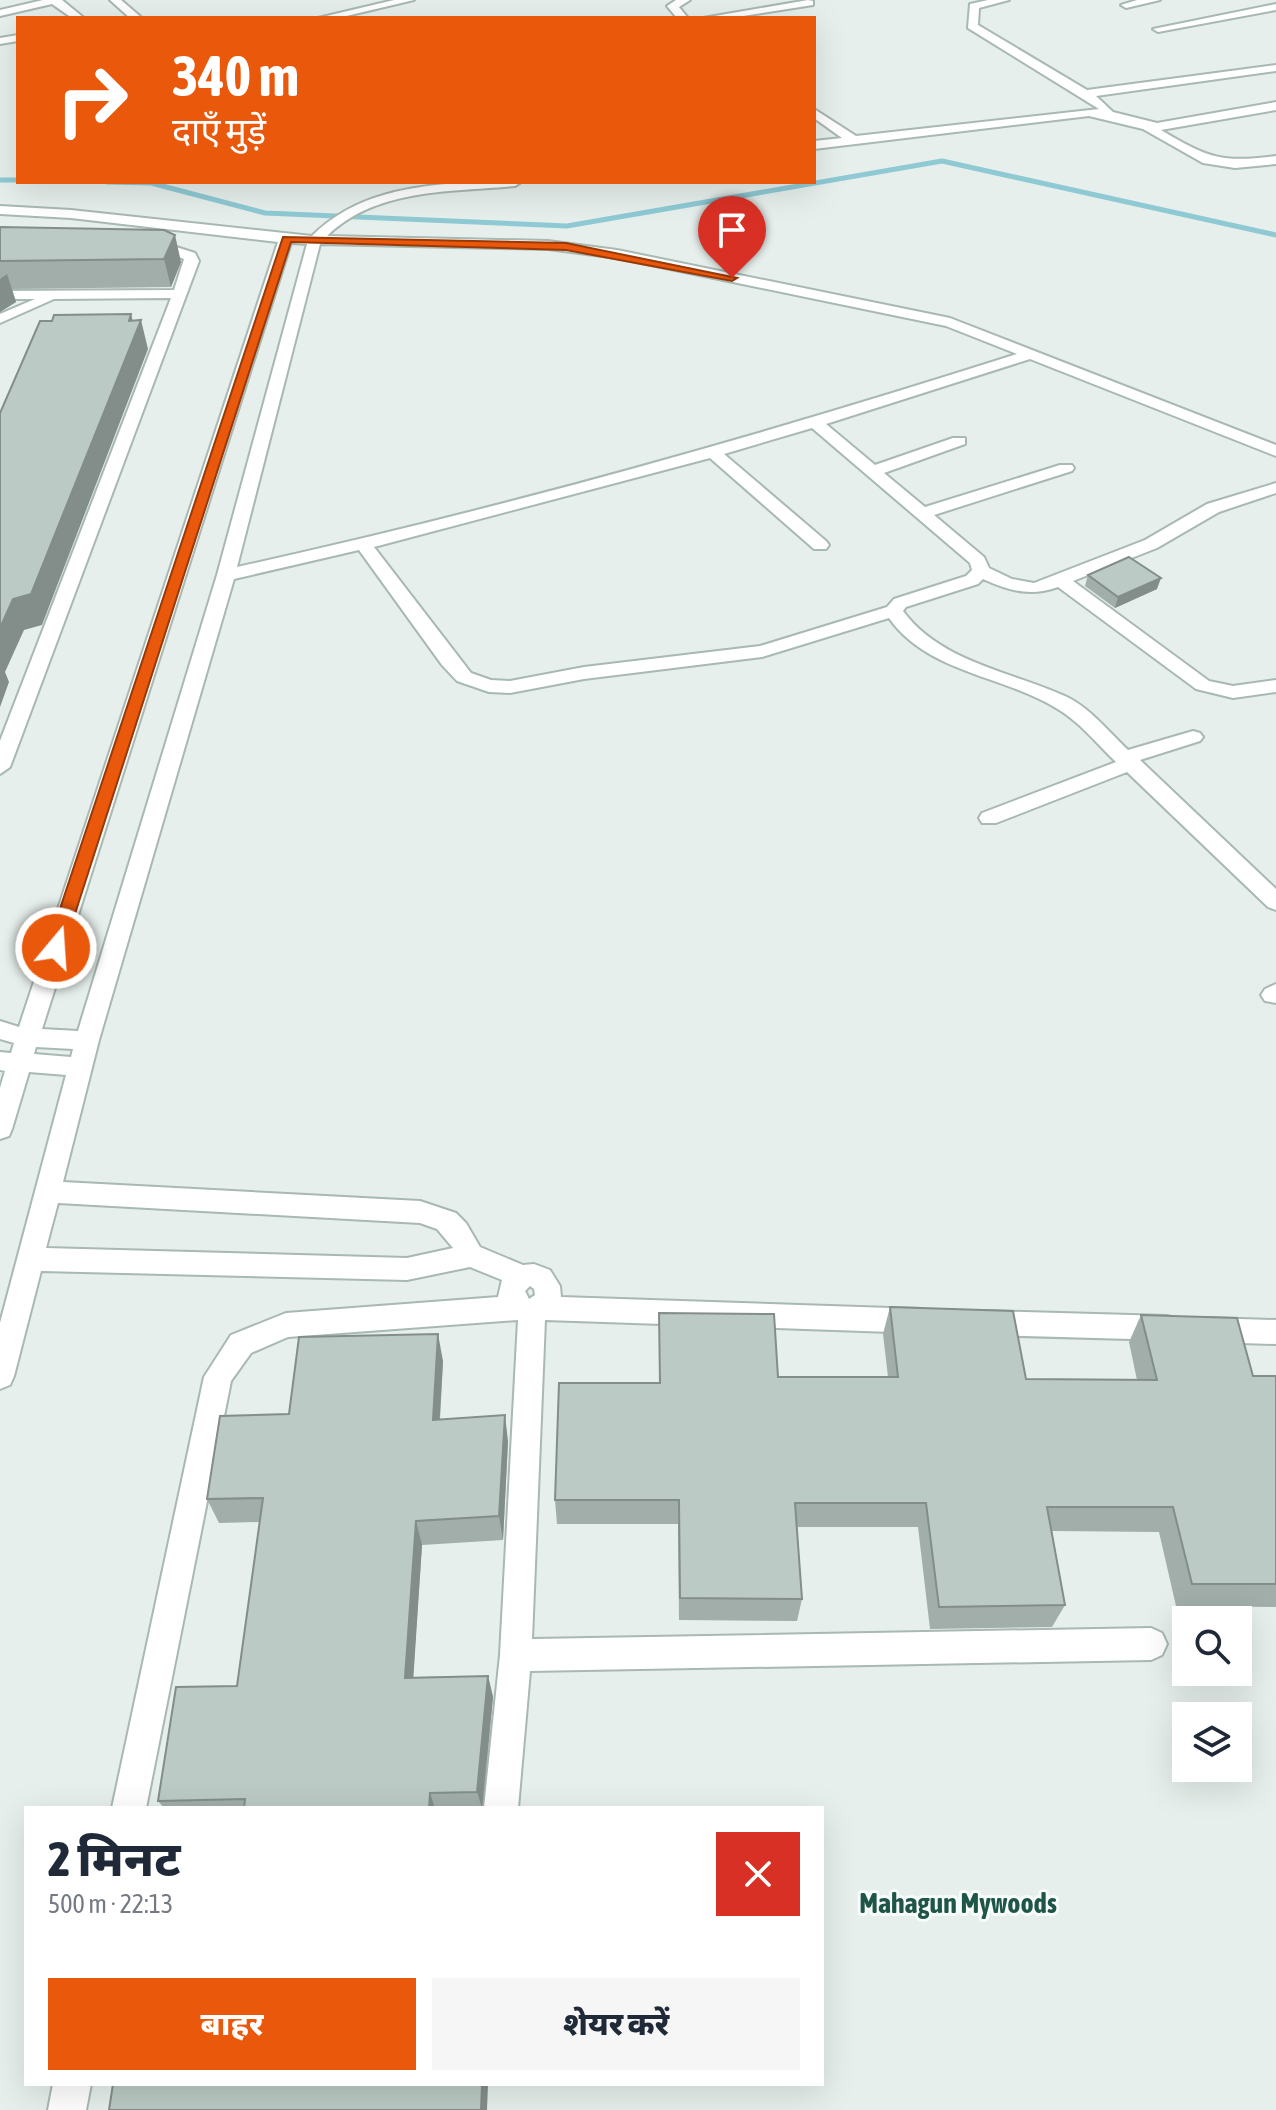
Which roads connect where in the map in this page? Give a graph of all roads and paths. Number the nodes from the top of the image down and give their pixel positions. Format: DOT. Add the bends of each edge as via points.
graph roads {
  1 [pos="55,0"];
  2 [pos="115,0"];
  3 [pos="409,0"];
  4 [pos="685,0"];
  5 [pos="1004,0"];
  6 [pos="1155,0"];
  7 [pos="809,3"];
  8 [pos="1126,5"];
  9 [pos="382,7"];
  10 [pos="1276,7"];
  11 [pos="14,10"];
  12 [pos="0,13"];
  13 [pos="23,16"];
  14 [pos="76,16"];
  15 [pos="134,16"];
  16 [pos="334,16"];
  17 [pos="392,16"];
  18 [pos="681,16"];
  19 [pos="721,16"];
  20 [pos="1158,29"];
  21 [pos="1276,68"];
  22 [pos="1084,94"];
  23 [pos="1276,106"];
  24 [pos="1107,112"];
  25 [pos="816,114"];
  26 [pos="1148,127"];
  27 [pos="852,139"];
  28 [pos="816,145"];
  29 [pos="1276,160"];
  30 [pos="490,184"];
  31 [pos="0,210"];
  32 [pos="318,235"];
  33 [pos="286,239"];
  34 [pos="127,248"];
  35 [pos="181,294"];
  36 [pos="0,295"];
  37 [pos="56,295"];
  38 [pos="0,319"];
  39 [pos="45,321"];
  40 [pos="1031,354"];
  41 [pos="814,422"];
  42 [pos="959,441"];
  43 [pos="1276,451"];
  44 [pos="712,452"];
  45 [pos="1066,468"];
  46 [pos="872,472"];
  47 [pos="1276,488"];
  48 [pos="923,513"];
  49 [pos="820,545"];
  50 [pos="365,546"];
  51 [pos="981,571"];
  52 [pos="226,575"];
  53 [pos="1062,581"];
  54 [pos="893,611"];
  55 [pos="1276,686"];
  56 [pos="1193,737"];
  57 [pos="1129,761"];
  58 [pos="0,767"];
  59 [pos="989,818"];
  60 [pos="1276,902"];
  61 [pos="0,1030"];
  62 [pos="27,1038"];
  63 [pos="87,1040"];
  64 [pos="10,1063"];
  65 [pos="81,1067"];
  66 [pos="0,1129"];
  67 [pos="50,1192"];
  68 [pos="471,1255"];
  69 [pos="32,1259"];
  70 [pos="530,1308"];
  71 [pos="1276,1332"];
  72 [pos="0,1376"];
  73 [pos="1151,1644"];
  74 [pos="516,1655"];
  75 [pos="129,1806"];
  76 [pos="501,1806"];
  77 [pos="72,2086"];
  78 [pos="67,2110"];
  1 -- 11 [label="street"];
  1 -- 14 [label="street"];
  2 -- 15 [label="street"];
  3 -- 9 [label="street"];
  4 -- 18 [label="street" via="672,6"];
  5 -- 22 [label="street" via="974,6 972,26"];
  6 -- 8 [label="street"];
  7 -- 19 [label="street"];
  9 -- 16 [label="street"];
  9 -- 17 [label="street"];
  10 -- 20 [label="street"];
  11 -- 12 [label="street"];
  11 -- 13 [label="street"];
  21 -- 22 [label="street"];
  22 -- 24 [label="street"];
  23 -- 26 [label="street"];
  24 -- 26 [label="street"];
  24 -- 27 [label="street"];
  25 -- 27 [label="street"];
  26 -- 29 [label="street" via="1205,161 1235,166"];
  27 -- 28 [label="street"];
  30 -- 32 [label="street" via="375,193"];
  31 -- 33 [label="street"];
  32 -- 33 [label="street"];
  32 -- 40 [label="street" via="582,248 919,314"];
  32 -- 52 [label="street"];
  33 -- 62 [label="street"];
  34 -- 35 [label="street" via="190,256"];
  35 -- 37 [label="street"];
  35 -- 58 [label="street"];
  36 -- 37 [label="street"];
  37 -- 38 [label="street"];
  37 -- 39 [label="street"];
  40 -- 41 [label="street"];
  40 -- 43 [label="street"];
  41 -- 44 [label="street"];
  41 -- 46 [label="street"];
  42 -- 46 [label="street"];
  44 -- 49 [label="street"];
  44 -- 50 [label="street"];
  45 -- 48 [label="street"];
  46 -- 48 [label="street"];
  47 -- 53 [label="street" via="1213,508 1151,544"];
  48 -- 51 [label="street" via="978,561"];
  50 -- 52 [label="street"];
  50 -- 54 [label="street" via="449,661 464,677 489,686 762,651"];
  51 -- 53 [label="street" via="1036,589"];
  51 -- 54 [label="street" via="972,580 900,603"];
  52 -- 63 [label="street"];
  53 -- 55 [label="street" via="1203,685 1233,692"];
  54 -- 57 [label="street" via="904,626 952,659 1063,703"];
  56 -- 57 [label="street"];
  57 -- 59 [label="street"];
  57 -- 60 [label="street"];
  61 -- 62 [label="street"];
  62 -- 63 [label="street"];
  62 -- 64 [label="street"];
  63 -- 65 [label="street"];
  64 -- 65 [label="street"];
  64 -- 66 [label="street"];
  65 -- 67 [label="street"];
  67 -- 68 [label="street" via="420,1212 454,1223"];
  67 -- 69 [label="street"];
  68 -- 69 [label="street" via="407,1269"];
  68 -- 70 [label="street" via="523,1277 542,1278 548,1299"];
  69 -- 72 [label="street"];
  70 -- 71 [label="street"];
  70 -- 74 [label="street"];
  70 -- 75 [label="street" via="286,1325 241,1344 218,1377"];
  73 -- 74 [label="street"];
  74 -- 76 [label="street"];
  77 -- 78 [label="street"];
}
